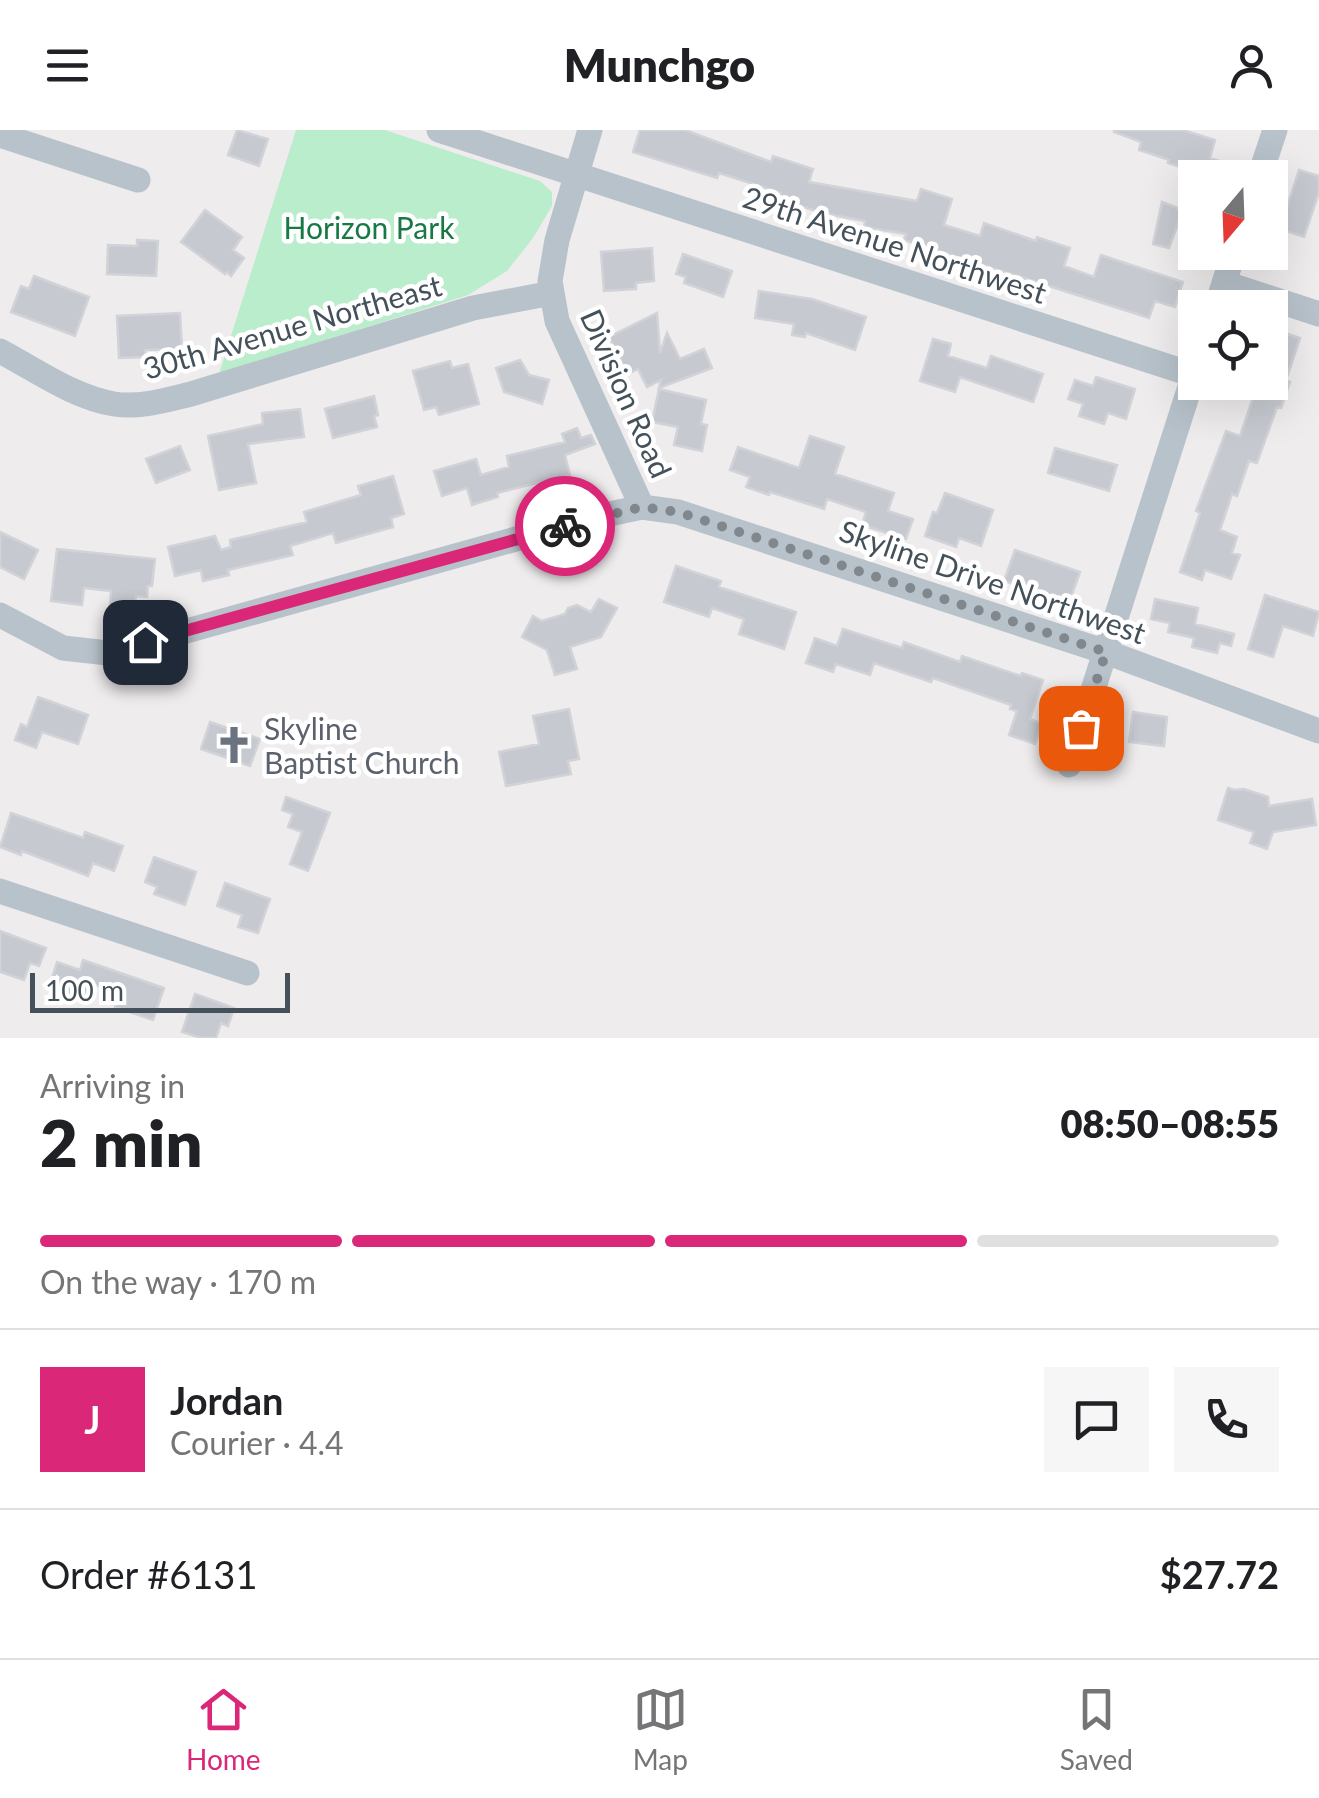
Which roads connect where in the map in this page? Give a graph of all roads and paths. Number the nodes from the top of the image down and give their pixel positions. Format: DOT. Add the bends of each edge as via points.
graph roads {
  1 [pos="439,130"];
  2 [pos="590,130"];
  3 [pos="1275,130"];
  4 [pos="0,136"];
  5 [pos="1265,160"];
  6 [pos="576,174"];
  7 [pos="138,180"];
  8 [pos="552,293"];
  9 [pos="1288,308"];
  10 [pos="1319,314"];
  11 [pos="0,351"];
  12 [pos="1178,368"];
  13 [pos="1185,400"];
  14 [pos="642,507"];
  15 [pos="0,616"];
  16 [pos="1106,652"];
  17 [pos="1319,731"];
  18 [pos="1069,766"];
  19 [pos="0,891"];
  20 [pos="248,973"];
  1 -- 6 [label="street, 29th Avenue Northwest"];
  2 -- 6 [label="street, Division Road"];
  3 -- 5 [label="street"];
  4 -- 7 [label="street"];
  6 -- 8 [label="street, Division Road" via="557,240"];
  6 -- 12 [label="street, 29th Avenue Northwest"];
  8 -- 11 [label="street, 30th Avenue Northeast" via="473,308 154,403 116,404 82,395"];
  8 -- 14 [label="street, Division Road" via="557,320"];
  9 -- 10 [label="street"];
  13 -- 16 [label="street"];
  14 -- 15 [label="street" via="108,652 63,648"];
  14 -- 16 [label="street, Skyline Drive Northwest" via="764,538"];
  16 -- 17 [label="street, Skyline Drive Northwest"];
  16 -- 18 [label="street"];
  19 -- 20 [label="street"];
}
